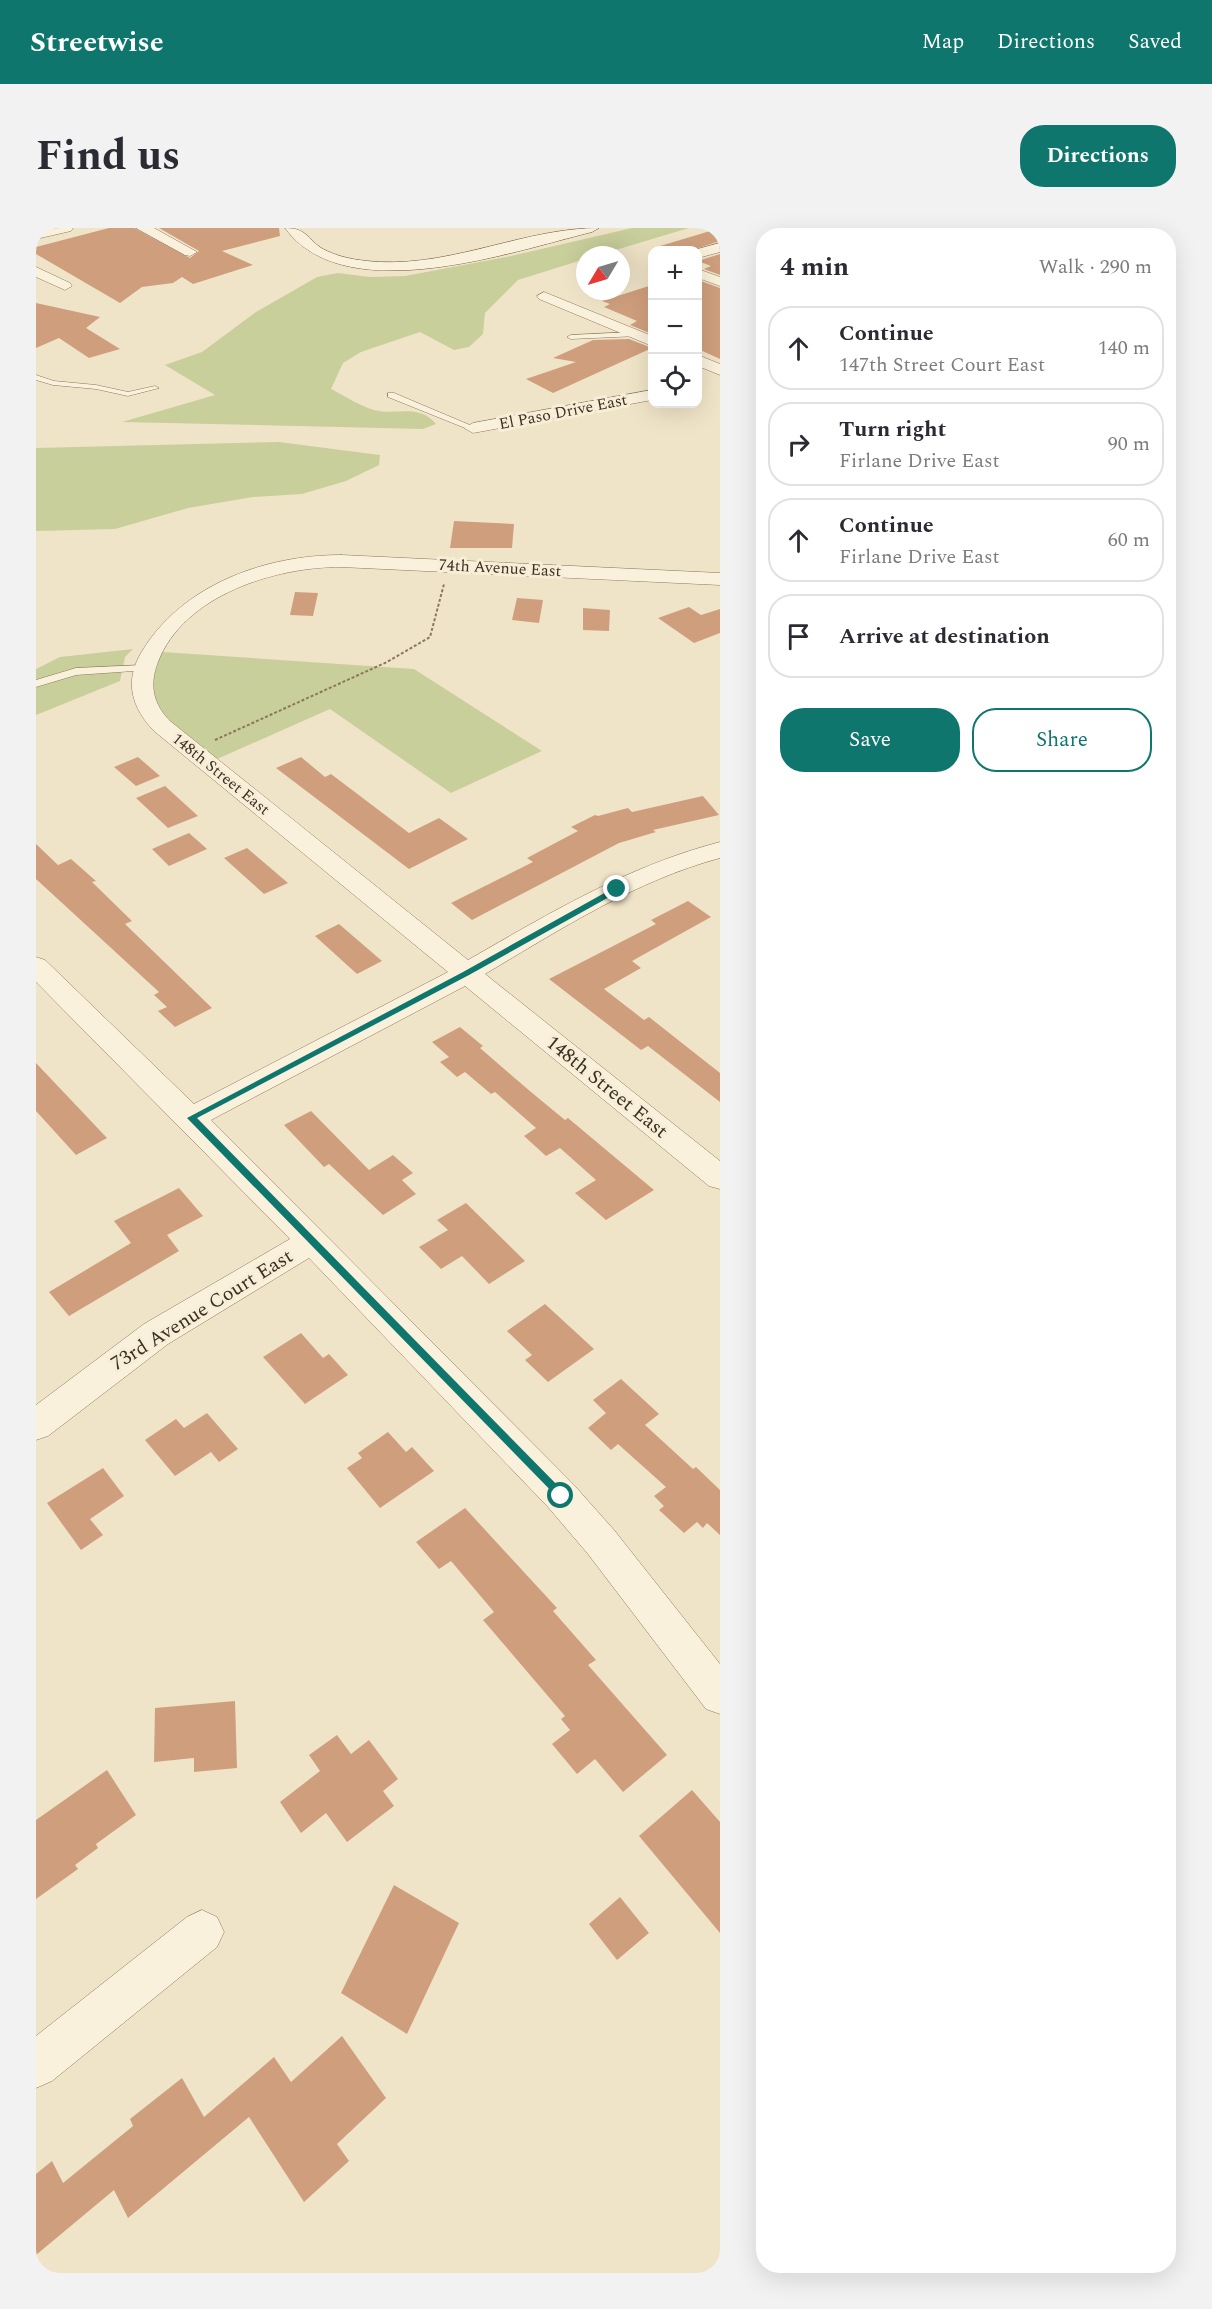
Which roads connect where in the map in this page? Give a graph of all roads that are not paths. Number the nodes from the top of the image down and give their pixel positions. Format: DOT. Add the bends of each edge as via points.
graph roads {
  1 [pos="66,228"];
  2 [pos="143,228"];
  3 [pos="292,228"];
  4 [pos="592,228"];
  5 [pos="36,235"];
  6 [pos="720,247"];
  7 [pos="190,252"];
  8 [pos="702,253"];
  9 [pos="36,271"];
  10 [pos="702,275"];
  11 [pos="720,282"];
  12 [pos="65,286"];
  13 [pos="544,296"];
  14 [pos="635,334"];
  15 [pos="572,338"];
  16 [pos="648,339"];
  17 [pos="702,362"];
  18 [pos="720,370"];
  19 [pos="36,376"];
  20 [pos="155,388"];
  21 [pos="390,395"];
  22 [pos="648,396"];
  23 [pos="473,428"];
  24 [pos="280,569"];
  25 [pos="720,579"];
  26 [pos="144,668"];
  27 [pos="36,684"];
  28 [pos="720,850"];
  29 [pos="36,966"];
  30 [pos="472,970"];
  31 [pos="191,1118"];
  32 [pos="720,1178"];
  33 [pos="312,1241"];
  34 [pos="36,1425"];
  35 [pos="720,1695"];
  36 [pos="202,1932"];
  37 [pos="36,2065"];
  1 -- 5 [label="street"];
  2 -- 7 [label="street"];
  3 -- 4 [label="street" via="322,255 366,266 411,266"];
  6 -- 8 [label="street"];
  9 -- 12 [label="street"];
  10 -- 11 [label="street"];
  13 -- 14 [label="street"];
  14 -- 15 [label="lane"];
  14 -- 16 [label="street"];
  17 -- 18 [label="street"];
  19 -- 20 [label="lane" via="53,383 128,394"];
  21 -- 23 [label="lane"];
  22 -- 23 [label="street, El Paso Drive East"];
  24 -- 25 [label="street, 74th Avenue East" via="305,563 449,566"];
  24 -- 26 [label="street, 148th Street East" via="227,587 187,611 164,633"];
  26 -- 27 [label="lane" via="68,671"];
  26 -- 30 [label="street, 148th Street East" via="141,690 150,714"];
  28 -- 30 [label="street" via="674,863 617,889"];
  29 -- 31 [label="street"];
  30 -- 31 [label="street"];
  30 -- 32 [label="street, 148th Street East"];
  31 -- 33 [label="street"];
  33 -- 34 [label="street, 73rd Avenue Court East" via="156,1334"];
  33 -- 35 [label="street" via="561,1496"];
  36 -- 37 [label="street"];
}
